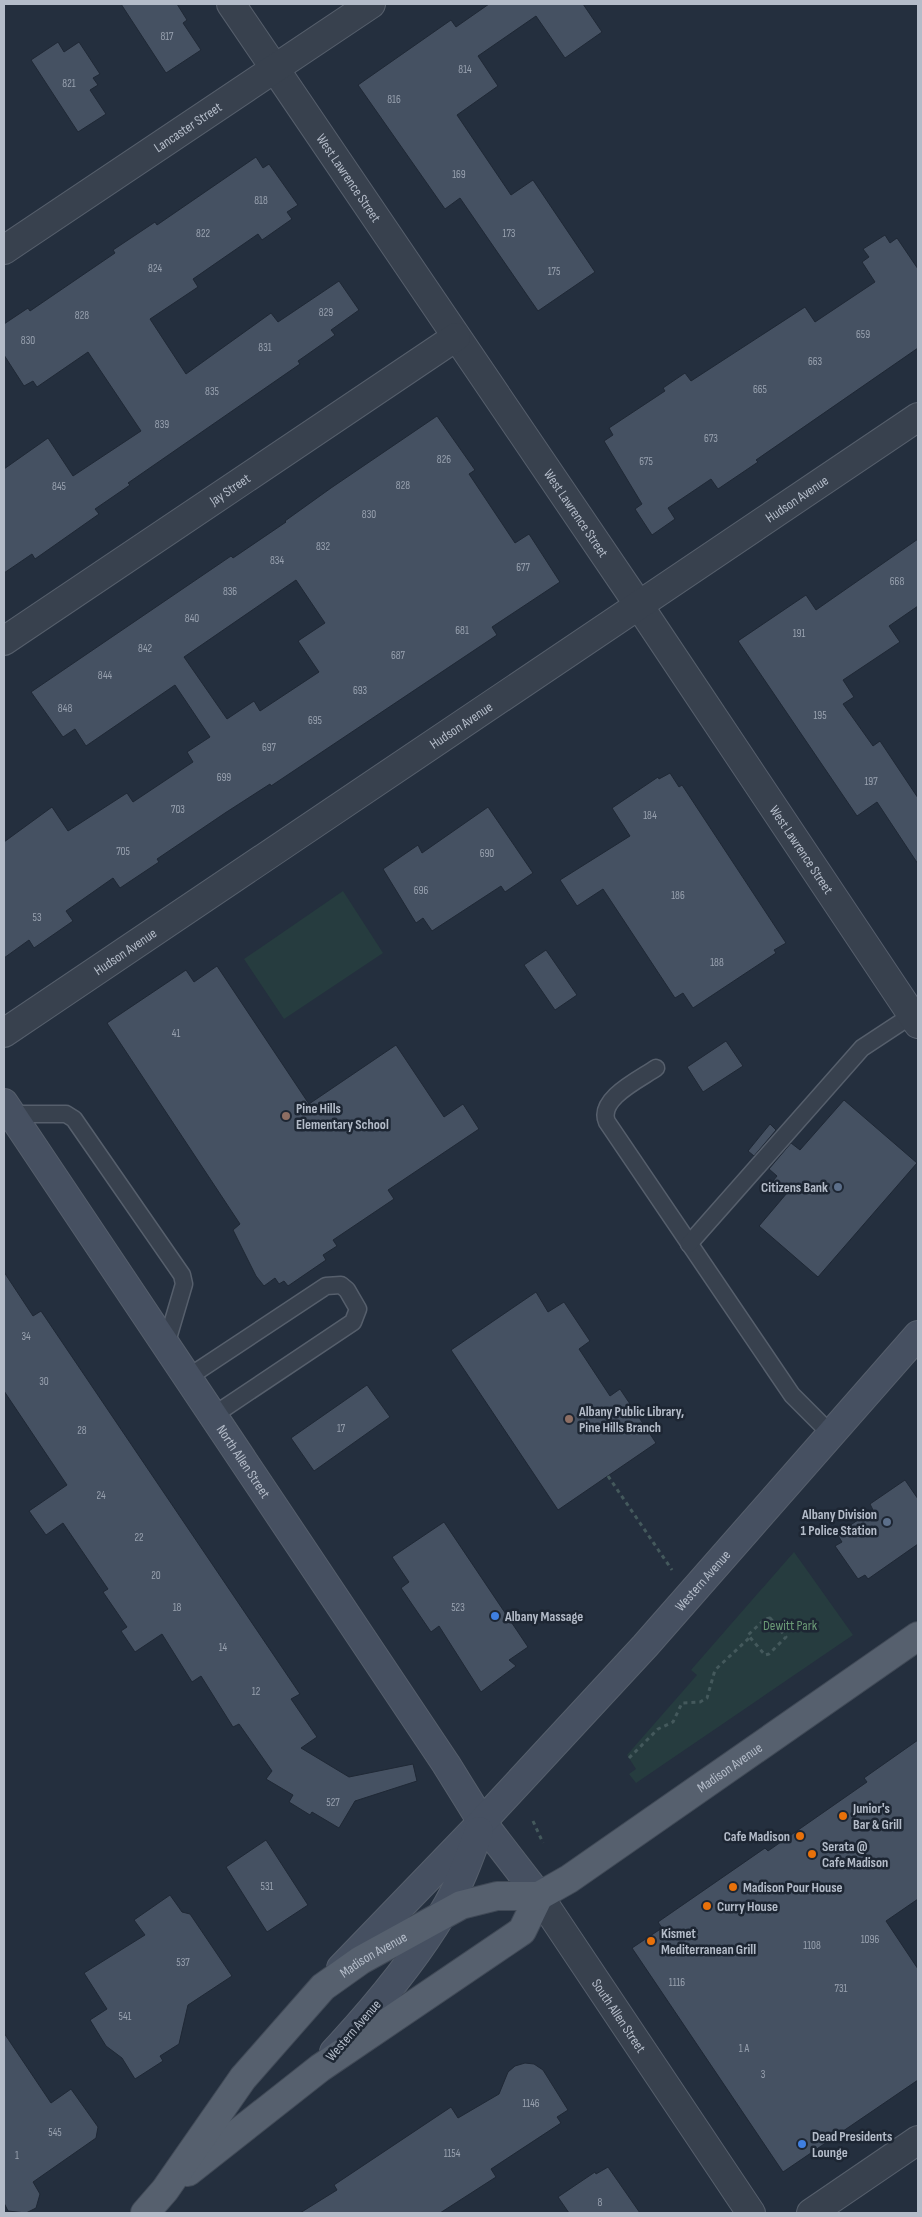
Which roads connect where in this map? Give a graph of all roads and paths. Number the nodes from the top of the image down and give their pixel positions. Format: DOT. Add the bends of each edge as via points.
graph roads {
  1 [pos="231,4"];
  2 [pos="371,4"];
  3 [pos="274,68"];
  4 [pos="4,250"];
  5 [pos="456,338"];
  6 [pos="918,416"];
  7 [pos="638,604"];
  8 [pos="4,641"];
  9 [pos="915,1020"];
  10 [pos="4,1033"];
  11 [pos="656,1068"];
  12 [pos="8,1109"];
  13 [pos="689,1244"];
  14 [pos="918,1335"];
  15 [pos="166,1344"];
  16 [pos="187,1378"];
  17 [pos="214,1415"];
  18 [pos="831,1434"];
  19 [pos="608,1476"];
  20 [pos="689,1595"];
  21 [pos="918,1636"];
  22 [pos="750,1638"];
  23 [pos="629,1758"];
  24 [pos="533,1821"];
  25 [pos="482,1822"];
  26 [pos="543,1842"];
  27 [pos="539,1896"];
  28 [pos="443,1914"];
  29 [pos="323,1987"];
  30 [pos="320,2068"];
  31 [pos="918,2140"];
  32 [pos="165,2190"];
  33 [pos="145,2213"];
  34 [pos="751,2213"];
  35 [pos="811,2213"];
  1 -- 3 [label="street, West Lawrence Street"];
  2 -- 3 [label="street, Lancaster Street"];
  3 -- 4 [label="street, Lancaster Street"];
  3 -- 5 [label="street, West Lawrence Street"];
  5 -- 7 [label="street, West Lawrence Street"];
  5 -- 8 [label="street, Jay Street"];
  6 -- 7 [label="street, Hudson Avenue"];
  7 -- 9 [label="street, West Lawrence Street"];
  7 -- 10 [label="street, Hudson Avenue"];
  9 -- 13 [label="lane" via="862,1048"];
  11 -- 13 [label="lane" via="613,1098 606,1106 605,1118"];
  12 -- 15 [label="street, North Allen Street"];
  12 -- 15 [label="lane" via="66,1114 74,1118 182,1275 184,1284"];
  13 -- 18 [label="lane" via="792,1395"];
  14 -- 18 [label="street, Western Avenue"];
  15 -- 16 [label="street, North Allen Street"];
  16 -- 17 [label="street, North Allen Street"];
  16 -- 17 [label="lane" via="326,1286 341,1285 347,1290 358,1309 353,1322"];
  17 -- 25 [label="street, North Allen Street"];
  18 -- 20 [label="street, Western Avenue"];
  19 -- 20 [label="path"];
  20 -- 25 [label="street, Western Avenue"];
  21 -- 27 [label="main road, Madison Avenue" via="569,1879"];
  22 -- 22 [label="path" via="766,1656 786,1637 768,1617 749,1633"];
  22 -- 23 [label="path" via="716,1670 707,1698 700,1702 682,1703 673,1722 658,1729"];
  24 -- 26 [label="path"];
  25 -- 27 [label="street, South Allen Street"];
  25 -- 28 [label="street, Western Avenue"];
  25 -- 29 [label="street, Western Avenue"];
  27 -- 28 [label="main road, Madison Avenue" via="497,1896"];
  27 -- 30 [label="main road" via="522,1931"];
  27 -- 34 [label="street, South Allen Street"];
  28 -- 29 [label="main road, Madison Avenue" via="361,1960"];
  28 -- 30 [label="street, Western Avenue" via="359,2026"];
  29 -- 32 [label="main road, Western Avenue" via="243,2078"];
  30 -- 32 [label="main road, Western Avenue"];
  31 -- 35 [label="street"];
  32 -- 33 [label="main road, Western Avenue"];
}
